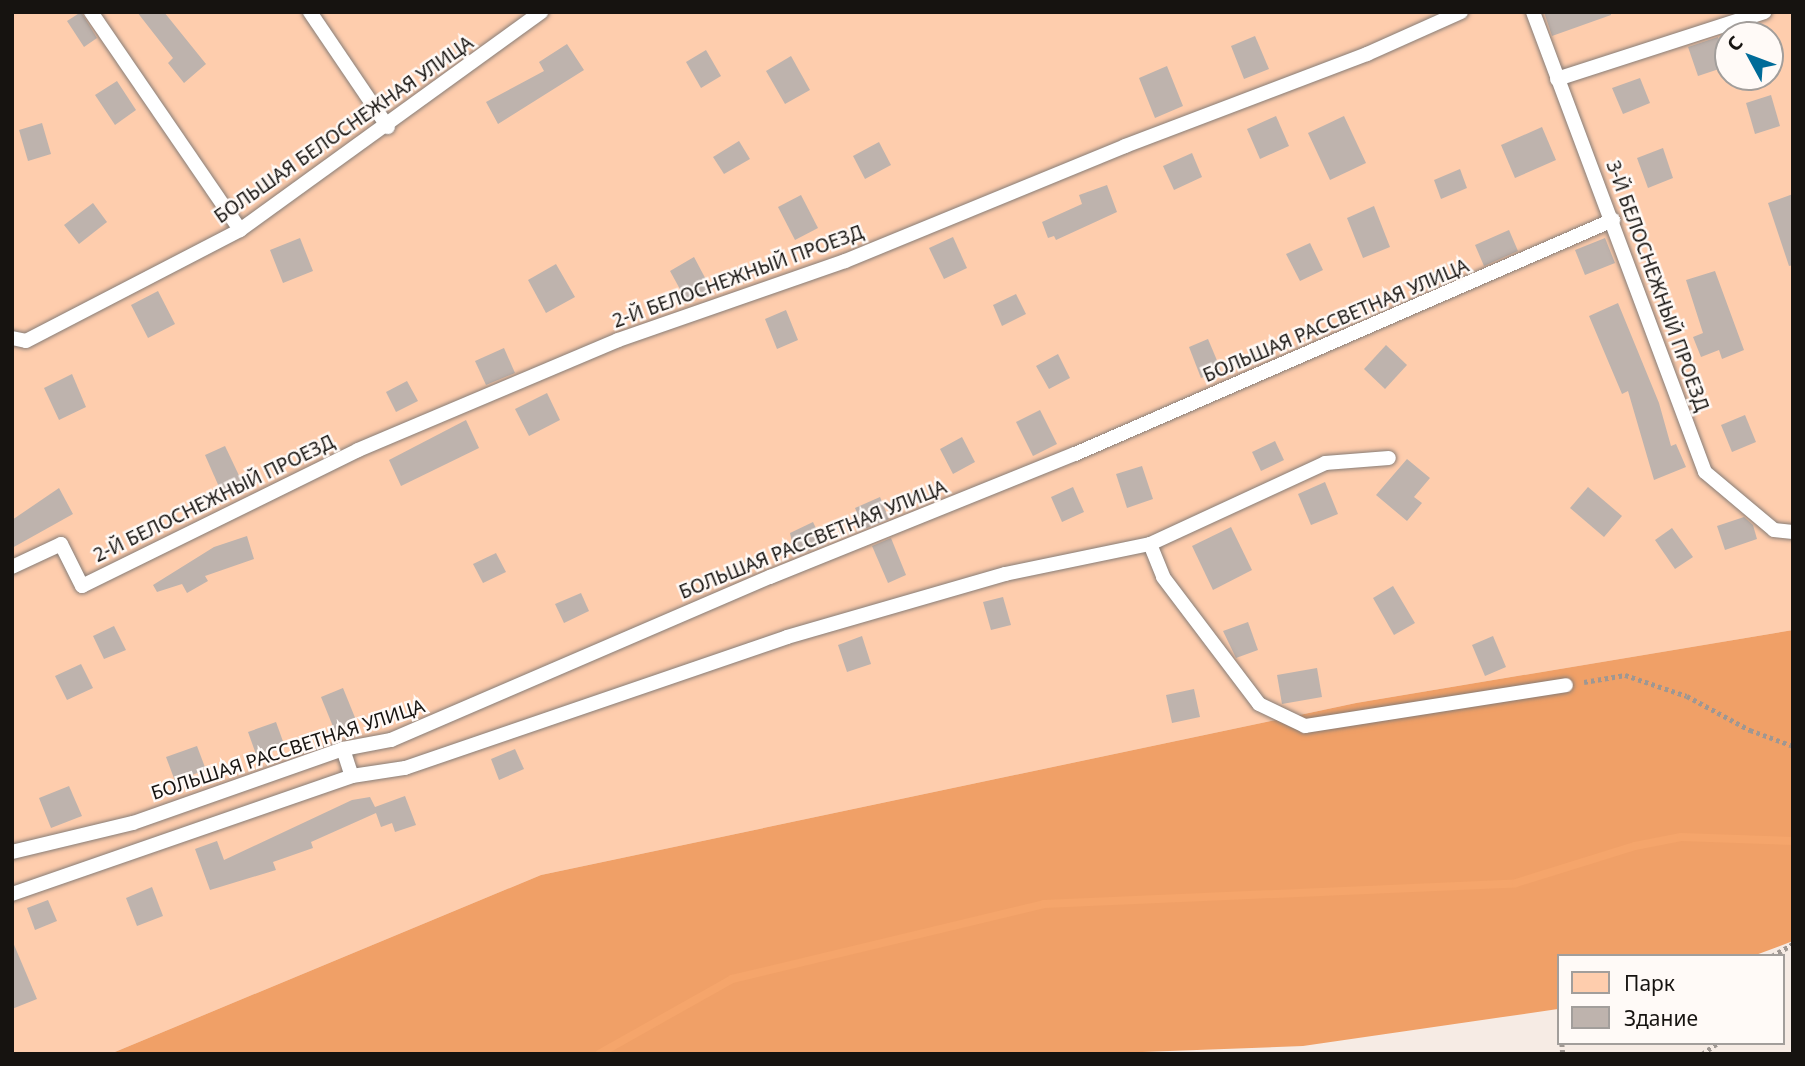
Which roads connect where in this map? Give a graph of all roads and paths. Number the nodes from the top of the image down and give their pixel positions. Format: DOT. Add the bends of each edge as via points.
graph roads {
  1 [pos="91,12"];
  2 [pos="310,12"];
  3 [pos="541,12"];
  4 [pos="1461,12"];
  5 [pos="1533,12"];
  6 [pos="1764,12"];
  7 [pos="1557,79"];
  8 [pos="388,127"];
  9 [pos="1613,220"];
  10 [pos="240,230"];
  11 [pos="12,338"];
  12 [pos="1389,458"];
  13 [pos="1793,532"];
  14 [pos="1150,544"];
  15 [pos="12,567"];
  16 [pos="1566,685"];
  17 [pos="1793,746"];
  18 [pos="343,749"];
  19 [pos="352,776"];
  20 [pos="12,852"];
  21 [pos="12,894"];
  22 [pos="1793,944"];
  23 [pos="1776,954"];
  1 -- 10 [label="lane"];
  2 -- 8 [label="lane"];
  3 -- 8 [label="lane, БОЛЬШАЯ БЕЛОСНЕЖНАЯ УЛИЦА"];
  4 -- 15 [label="lane, 2-Й БЕЛОСНЕЖНЫЙ ПРОЕЗД" via="1367,54 1125,146 845,261 618,340 358,450 82,586 61,544"];
  5 -- 7 [label="lane, 3-Й БЕЛОСНЕЖНЫЙ ПРОЕЗД"];
  6 -- 7 [label="lane"];
  7 -- 9 [label="lane, 3-Й БЕЛОСНЕЖНЫЙ ПРОЕЗД"];
  8 -- 10 [label="lane, БОЛЬШАЯ БЕЛОСНЕЖНАЯ УЛИЦА"];
  9 -- 13 [label="lane, 3-Й БЕЛОСНЕЖНЫЙ ПРОЕЗД" via="1705,472 1774,530"];
  9 -- 18 [label="lane, БОЛЬШАЯ РАССВЕТНАЯ УЛИЦА" via="1075,454 770,577 391,740"];
  10 -- 11 [label="lane, БОЛЬШАЯ БЕЛОСНЕЖНАЯ УЛИЦА" via="26,341"];
  12 -- 14 [label="lane" via="1325,463"];
  14 -- 16 [label="lane" via="1163,577 1259,704 1305,726"];
  14 -- 19 [label="lane" via="967,585 787,637 405,768"];
  16 -- 17 [label="path" via="1625,675 1687,696 1750,730"];
  18 -- 19 [label="lane"];
  18 -- 20 [label="lane, БОЛЬШАЯ РАССВЕТНАЯ УЛИЦА" via="133,822"];
  19 -- 21 [label="lane"];
  22 -- 23 [label="path"];
}
